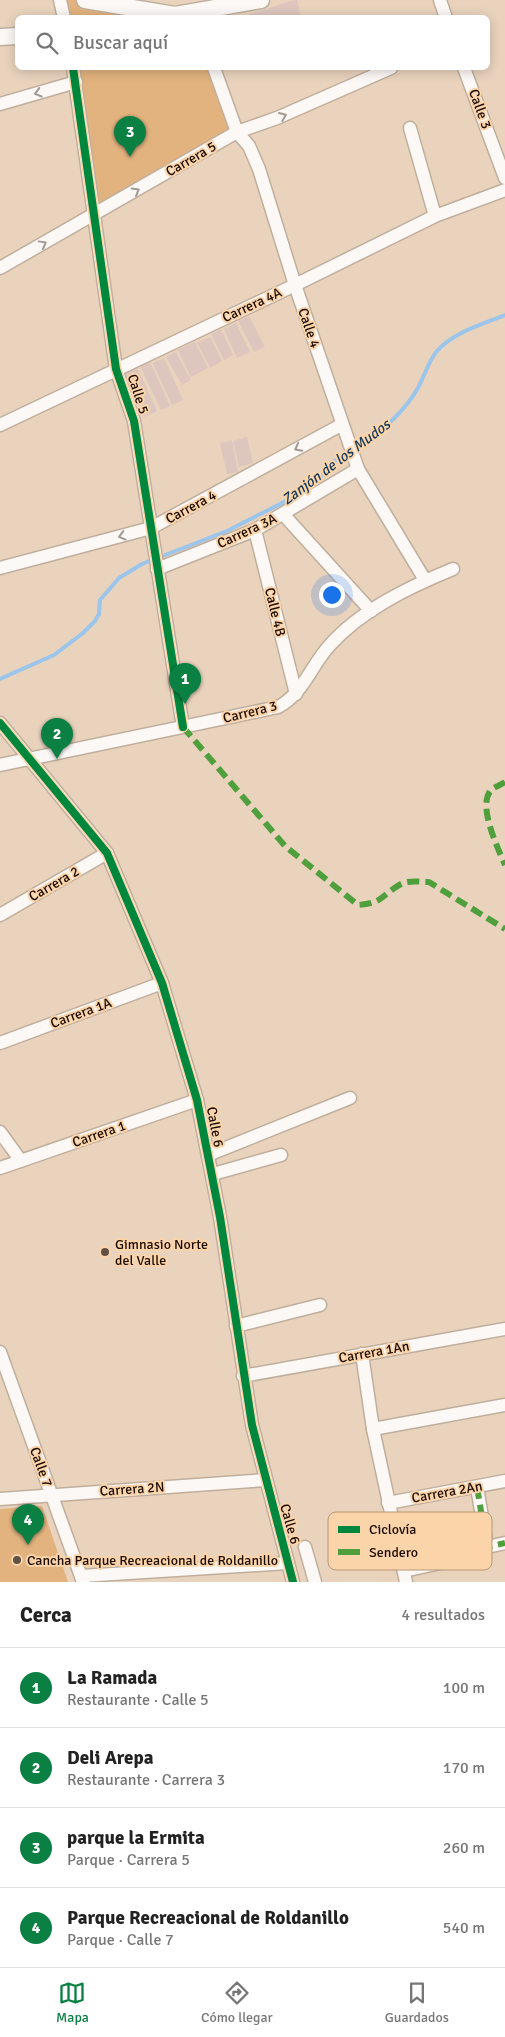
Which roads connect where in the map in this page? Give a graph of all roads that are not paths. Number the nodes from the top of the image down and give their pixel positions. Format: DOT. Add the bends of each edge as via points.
graph roads {
  1 [pos="60,0"];
  2 [pos="85,0"];
  3 [pos="261,0"];
  4 [pos="440,0"];
  5 [pos="222,4"];
  6 [pos="198,14"];
  7 [pos="63,15"];
  8 [pos="164,15"];
  9 [pos="184,15"];
  10 [pos="445,15"];
  11 [pos="15,36"];
  12 [pos="0,37"];
  13 [pos="73,70"];
  14 [pos="215,70"];
  15 [pos="386,70"];
  16 [pos="465,70"];
  17 [pos="76,82"];
  18 [pos="0,104"];
  19 [pos="410,128"];
  20 [pos="237,132"];
  21 [pos="505,178"];
  22 [pos="505,190"];
  23 [pos="94,215"];
  24 [pos="435,216"];
  25 [pos="0,268"];
  26 [pos="295,285"];
  27 [pos="116,369"];
  28 [pos="341,425"];
  29 [pos="0,426"];
  30 [pos="357,465"];
  31 [pos="283,514"];
  32 [pos="151,528"];
  33 [pos="255,530"];
  34 [pos="156,561"];
  35 [pos="0,568"];
  36 [pos="453,569"];
  37 [pos="425,580"];
  38 [pos="371,611"];
  39 [pos="296,694"];
  40 [pos="0,723"];
  41 [pos="183,727"];
  42 [pos="31,760"];
  43 [pos="0,765"];
  44 [pos="107,853"];
  45 [pos="0,915"];
  46 [pos="162,984"];
  47 [pos="0,1043"];
  48 [pos="350,1098"];
  49 [pos="197,1100"];
  50 [pos="0,1132"];
  51 [pos="208,1155"];
  52 [pos="281,1155"];
  53 [pos="21,1161"];
  54 [pos="0,1168"];
  55 [pos="213,1174"];
  56 [pos="320,1305"];
  57 [pos="236,1326"];
  58 [pos="505,1329"];
  59 [pos="0,1352"];
  60 [pos="362,1354"];
  61 [pos="243,1376"];
  62 [pos="505,1405"];
  63 [pos="373,1429"];
  64 [pos="265,1480"];
  65 [pos="505,1482"];
  66 [pos="477,1487"];
  67 [pos="51,1495"];
  68 [pos="0,1499"];
  69 [pos="388,1503"];
  70 [pos="390,1512"];
  71 [pos="481,1512"];
  72 [pos="505,1543"];
  73 [pos="492,1546"];
  74 [pos="305,1547"];
  75 [pos="288,1563"];
  76 [pos="425,1570"];
  77 [pos="405,1577"];
  78 [pos="82,1579"];
  79 [pos="294,1582"];
  80 [pos="315,1582"];
  1 -- 7 [label="street"];
  2 -- 8 [label="main road"];
  3 -- 5 [label="main road"];
  4 -- 10 [label="street"];
  5 -- 6 [label="main road"];
  6 -- 9 [label="main road"];
  11 -- 12 [label="main road"];
  13 -- 17 [label="street, Calle 5"];
  14 -- 20 [label="street, Calle 4"];
  20 -- 15 [label="street, Carrera 5, one-way"];
  16 -- 21 [label="street, Calle 3"];
  17 -- 18 [label="street, one-way"];
  17 -- 23 [label="street, Calle 5"];
  19 -- 24 [label="street"];
  23 -- 20 [label="street, Carrera 5, one-way"];
  20 -- 26 [label="street, Calle 4" via="259,168"];
  22 -- 24 [label="street, Carrera 4A"];
  25 -- 23 [label="street, Carrera 5, one-way"];
  23 -- 27 [label="street, Calle 5"];
  24 -- 26 [label="street, Carrera 4A"];
  26 -- 27 [label="street, Carrera 4A"];
  26 -- 28 [label="street, Calle 4"];
  27 -- 29 [label="street, Carrera 4A"];
  27 -- 32 [label="street, Calle 5" via="134,421"];
  28 -- 30 [label="street, Calle 4"];
  28 -- 32 [label="street, Carrera 4, one-way"];
  30 -- 31 [label="street, Carrera 3A"];
  30 -- 37 [label="street, Calle 4"];
  31 -- 33 [label="street, Carrera 3A"];
  31 -- 38 [label="street"];
  32 -- 34 [label="street, Calle 5"];
  32 -- 35 [label="street, Carrera 4, one-way"];
  33 -- 34 [label="street, Carrera 3A"];
  33 -- 39 [label="street, Calle 4B"];
  34 -- 41 [label="street, Calle 5"];
  36 -- 37 [label="street, Carrera 3"];
  37 -- 38 [label="street, Carrera 3"];
  38 -- 39 [label="street, Carrera 3" via="331,644"];
  39 -- 41 [label="street, Carrera 3" via="278,707"];
  40 -- 42 [label="street, Calle 6"];
  41 -- 42 [label="street, Carrera 3"];
  42 -- 43 [label="street, Carrera 3"];
  42 -- 44 [label="street, Calle 6"];
  44 -- 45 [label="street, Carrera 2"];
  44 -- 46 [label="street, Calle 6"];
  46 -- 47 [label="street, Carrera 1A"];
  46 -- 49 [label="street, Calle 6"];
  48 -- 51 [label="street"];
  49 -- 51 [label="street, Calle 6"];
  49 -- 53 [label="street, Carrera 1"];
  50 -- 53 [label="street"];
  51 -- 55 [label="street, Calle 6"];
  52 -- 55 [label="street"];
  53 -- 54 [label="street, Carrera 1"];
  55 -- 57 [label="street, Calle 6"];
  56 -- 57 [label="street"];
  57 -- 61 [label="street, Calle 6"];
  58 -- 60 [label="street, Carrera 1An"];
  59 -- 67 [label="street, Calle 7"];
  60 -- 61 [label="street, Carrera 1An"];
  60 -- 63 [label="street"];
  61 -- 64 [label="street, Calle 6"];
  62 -- 63 [label="street"];
  63 -- 69 [label="street"];
  64 -- 67 [label="street, Carrera 2N"];
  64 -- 75 [label="street, Calle 6"];
  65 -- 66 [label="street, Carrera 2An"];
  66 -- 69 [label="street, Carrera 2An"];
  66 -- 71 [label="street"];
  67 -- 68 [label="street, Carrera 2N"];
  67 -- 78 [label="street, Calle 7"];
  69 -- 70 [label="street"];
  72 -- 73 [label="street"];
  74 -- 80 [label="street"];
  75 -- 78 [label="street"];
  75 -- 79 [label="street, Calle 6"];
  76 -- 77 [label="street"];
}
